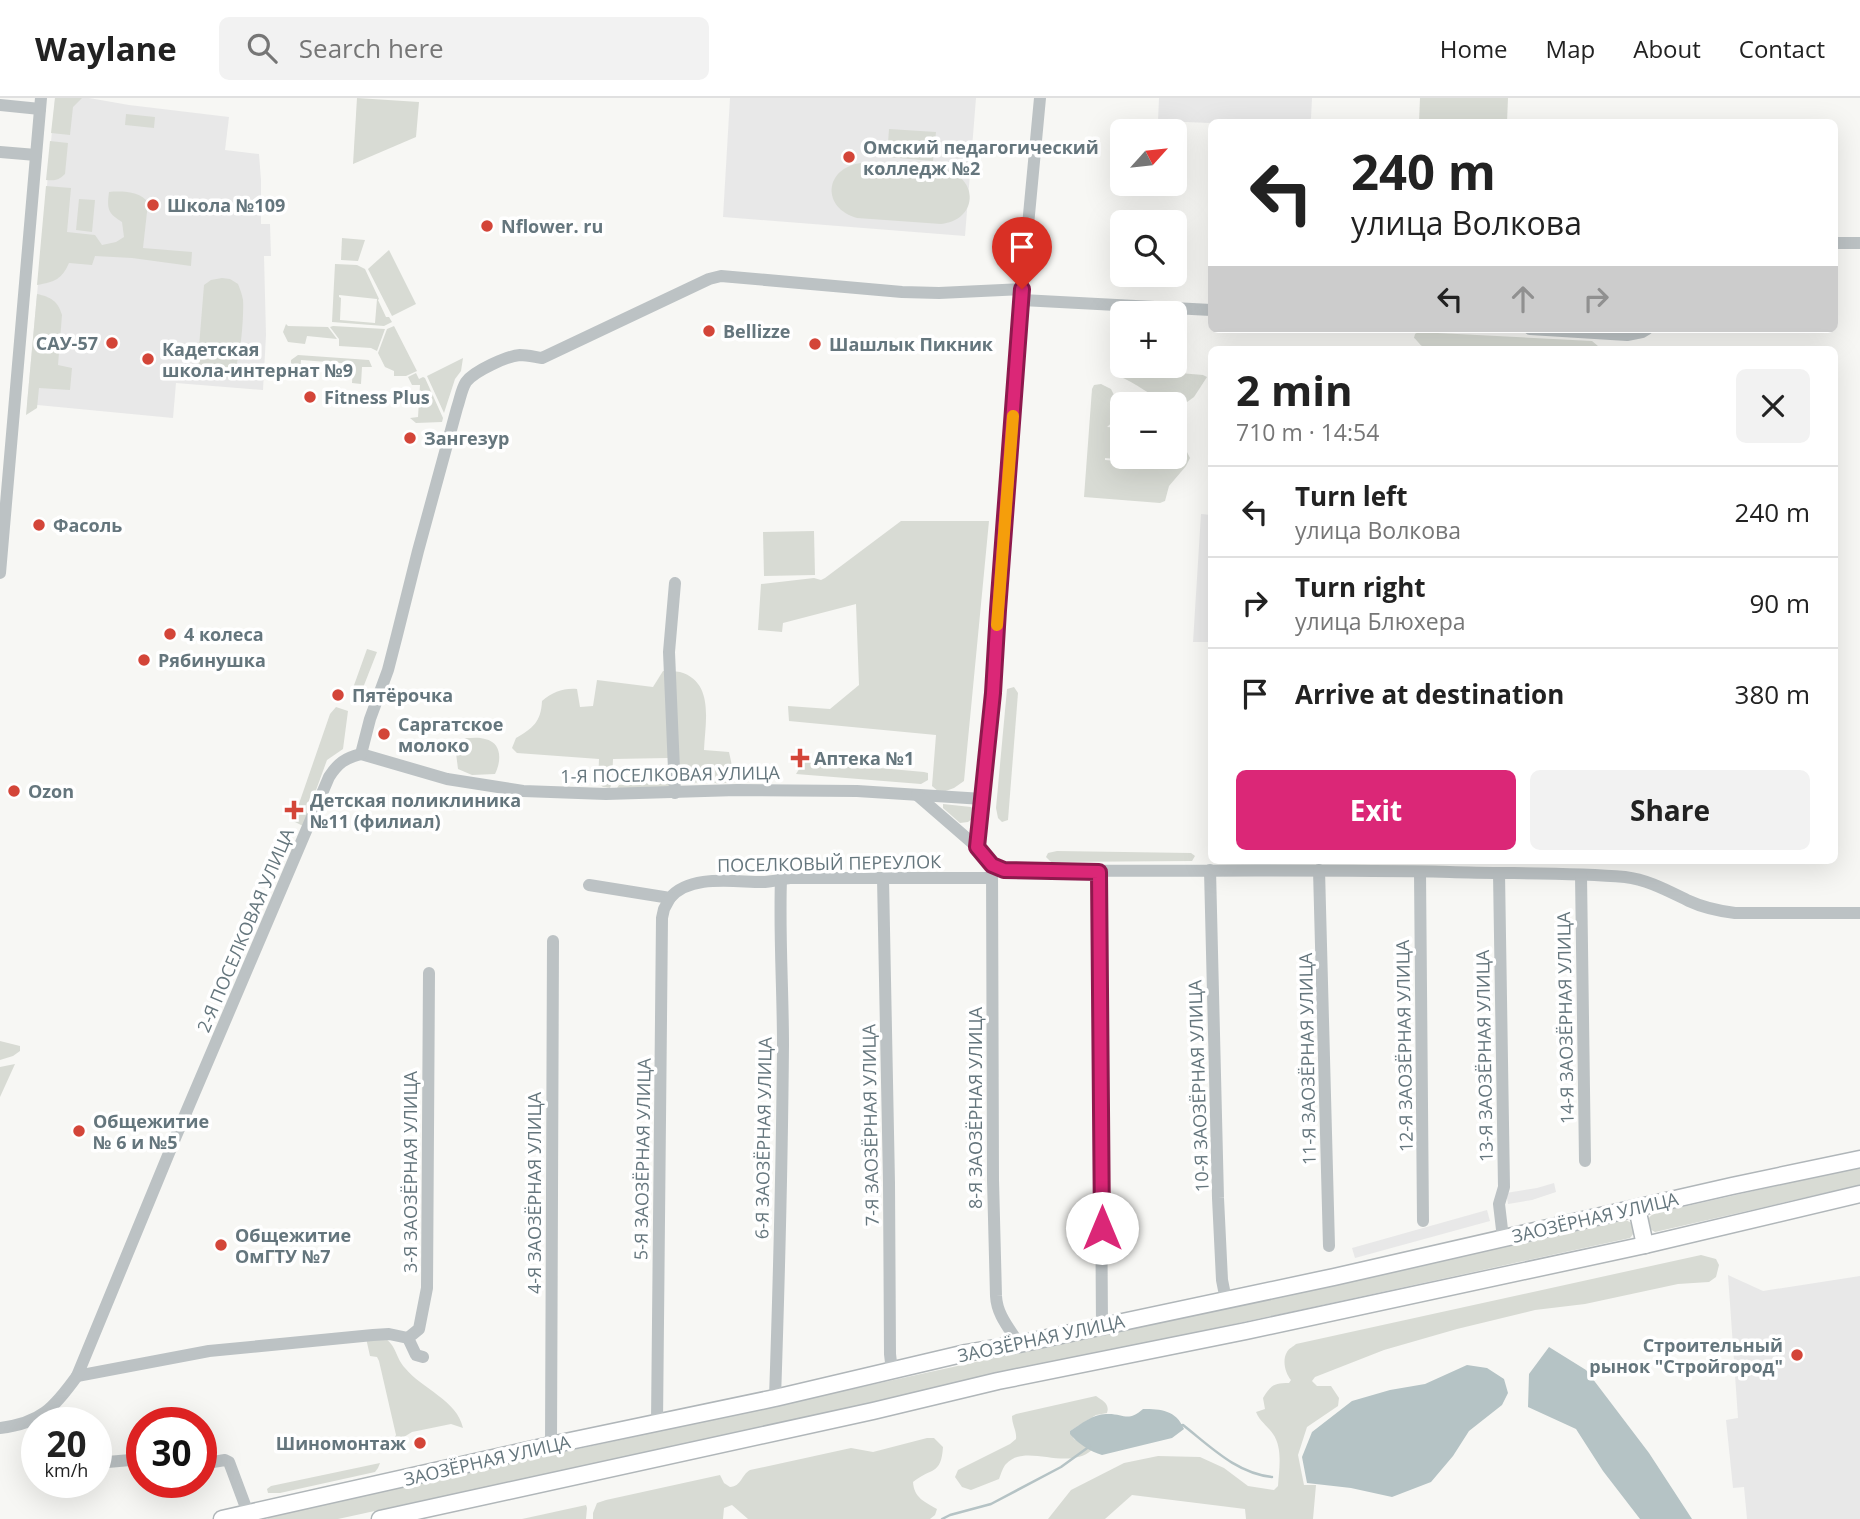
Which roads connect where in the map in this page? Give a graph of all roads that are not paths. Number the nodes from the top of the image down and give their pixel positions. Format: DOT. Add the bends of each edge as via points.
graph roads {
  1 [pos="1040,98"];
  2 [pos="40,103"];
  3 [pos="0,105"];
  4 [pos="0,152"];
  5 [pos="36,155"];
  6 [pos="1838,243"];
  7 [pos="1860,243"];
  8 [pos="1022,295"];
  9 [pos="1208,310"];
  10 [pos="1595,333"];
  11 [pos="1637,333"];
  12 [pos="0,573"];
  13 [pos="675,583"];
  14 [pos="361,754"];
  15 [pos="675,793"];
  16 [pos="917,795"];
  17 [pos="983,799"];
  18 [pos="977,847"];
  19 [pos="1210,870"];
  20 [pos="1319,870"];
  21 [pos="992,871"];
  22 [pos="1099,872"];
  23 [pos="1420,872"];
  24 [pos="1499,873"];
  25 [pos="1581,875"];
  26 [pos="883,878"];
  27 [pos="781,879"];
  28 [pos="589,886"];
  29 [pos="670,898"];
  30 [pos="1860,913"];
  31 [pos="553,942"];
  32 [pos="429,973"];
  33 [pos="1860,1159"];
  34 [pos="1585,1161"];
  35 [pos="1860,1194"];
  36 [pos="1637,1208"];
  37 [pos="1423,1221"];
  38 [pos="1503,1238"];
  39 [pos="1645,1245"];
  40 [pos="1329,1246"];
  41 [pos="1226,1300"];
  42 [pos="1102,1326"];
  43 [pos="408,1338"];
  44 [pos="1019,1344"];
  45 [pos="423,1357"];
  46 [pos="892,1371"];
  47 [pos="77,1376"];
  48 [pos="775,1398"];
  49 [pos="657,1423"];
  50 [pos="0,1428"];
  51 [pos="551,1446"];
  52 [pos="217,1461"];
  53 [pos="248,1513"];
  54 [pos="222,1519"];
  55 [pos="380,1519"];
  1 -- 8 [label="street"];
  2 -- 3 [label="street"];
  2 -- 5 [label="street"];
  4 -- 5 [label="street"];
  5 -- 12 [label="street"];
  6 -- 7 [label="street"];
  8 -- 9 [label="street"];
  8 -- 14 [label="street" via="902,292 722,276 542,358 517,355 474,374 457,408 388,670"];
  8 -- 17 [label="street"];
  10 -- 11 [label="street"];
  13 -- 15 [label="street" via="669,652"];
  14 -- 15 [label="street, 1-Я ПОСЕЛКОВАЯ УЛИЦА" via="447,779 523,791"];
  14 -- 47 [label="street, 2-Я ПОСЕЛКОВАЯ УЛИЦА" via="337,764 329,777"];
  15 -- 16 [label="street, 1-Я ПОСЕЛКОВАЯ УЛИЦА" via="737,790"];
  16 -- 17 [label="street, 1-Я ПОСЕЛКОВАЯ УЛИЦА"];
  16 -- 18 [label="street"];
  17 -- 18 [label="street"];
  18 -- 21 [label="street"];
  19 -- 20 [label="street, ПОСЕЛКОВЫЙ ПЕРЕУЛОК"];
  19 -- 22 [label="street, ПОСЕЛКОВЫЙ ПЕРЕУЛОК"];
  19 -- 41 [label="street, 10-Я ЗАОЗЁРНАЯ УЛИЦА" via="1218,1198"];
  20 -- 23 [label="street, ПОСЕЛКОВЫЙ ПЕРЕУЛОК"];
  20 -- 40 [label="street, 11-Я ЗАОЗЁРНАЯ УЛИЦА"];
  21 -- 22 [label="street, ПОСЕЛКОВЫЙ ПЕРЕУЛОК"];
  21 -- 26 [label="street, ПОСЕЛКОВЫЙ ПЕРЕУЛОК"];
  21 -- 44 [label="street, 8-Я ЗАОЗЁРНАЯ УЛИЦА" via="996,1306"];
  22 -- 42 [label="street"];
  23 -- 24 [label="street, ПОСЕЛКОВЫЙ ПЕРЕУЛОК"];
  23 -- 37 [label="street, 12-Я ЗАОЗЁРНАЯ УЛИЦА"];
  24 -- 25 [label="street, ПОСЕЛКОВЫЙ ПЕРЕУЛОК"];
  24 -- 38 [label="street, 13-Я ЗАОЗЁРНАЯ УЛИЦА" via="1504,1187 1499,1204"];
  25 -- 30 [label="street, ПОСЕЛКОВЫЙ ПЕРЕУЛОК" via="1638,879 1735,914"];
  25 -- 34 [label="street, 14-Я ЗАОЗЁРНАЯ УЛИЦА"];
  26 -- 27 [label="street, ПОСЕЛКОВЫЙ ПЕРЕУЛОК"];
  26 -- 46 [label="street, 7-Я ЗАОЗЁРНАЯ УЛИЦА"];
  27 -- 29 [label="street, ПОСЕЛКОВЫЙ ПЕРЕУЛОК" via="705,882"];
  27 -- 48 [label="street, 6-Я ЗАОЗЁРНАЯ УЛИЦА" via="783,1042"];
  28 -- 29 [label="street"];
  29 -- 49 [label="street, 5-Я ЗАОЗЁРНАЯ УЛИЦА" via="662,918"];
  31 -- 51 [label="street, 4-Я ЗАОЗЁРНАЯ УЛИЦА"];
  32 -- 43 [label="street, 3-Я ЗАОЗЁРНАЯ УЛИЦА" via="427,1289 419,1329"];
  33 -- 36 [label="main road, ЗАОЗЁРНАЯ УЛИЦА"];
  35 -- 39 [label="main road, ЗАОЗЁРНАЯ УЛИЦА"];
  36 -- 38 [label="main road, ЗАОЗЁРНАЯ УЛИЦА"];
  36 -- 39 [label="main road"];
  38 -- 41 [label="main road, ЗАОЗЁРНАЯ УЛИЦА"];
  39 -- 55 [label="main road, ЗАОЗЁРНАЯ УЛИЦА" via="998,1381"];
  41 -- 42 [label="main road, ЗАОЗЁРНАЯ УЛИЦА"];
  42 -- 44 [label="main road, ЗАОЗЁРНАЯ УЛИЦА"];
  43 -- 45 [label="street" via="416,1355"];
  43 -- 47 [label="street" via="373,1335 209,1351"];
  44 -- 46 [label="main road, ЗАОЗЁРНАЯ УЛИЦА"];
  46 -- 48 [label="main road, ЗАОЗЁРНАЯ УЛИЦА"];
  47 -- 50 [label="street, 2-Я ПОСЕЛКОВАЯ УЛИЦА" via="39,1417"];
  48 -- 49 [label="main road, ЗАОЗЁРНАЯ УЛИЦА"];
  49 -- 51 [label="main road, ЗАОЗЁРНАЯ УЛИЦА"];
  51 -- 53 [label="main road, ЗАОЗЁРНАЯ УЛИЦА"];
  52 -- 53 [label="street" via="229,1462"];
  53 -- 54 [label="main road, ЗАОЗЁРНАЯ УЛИЦА"];
}
